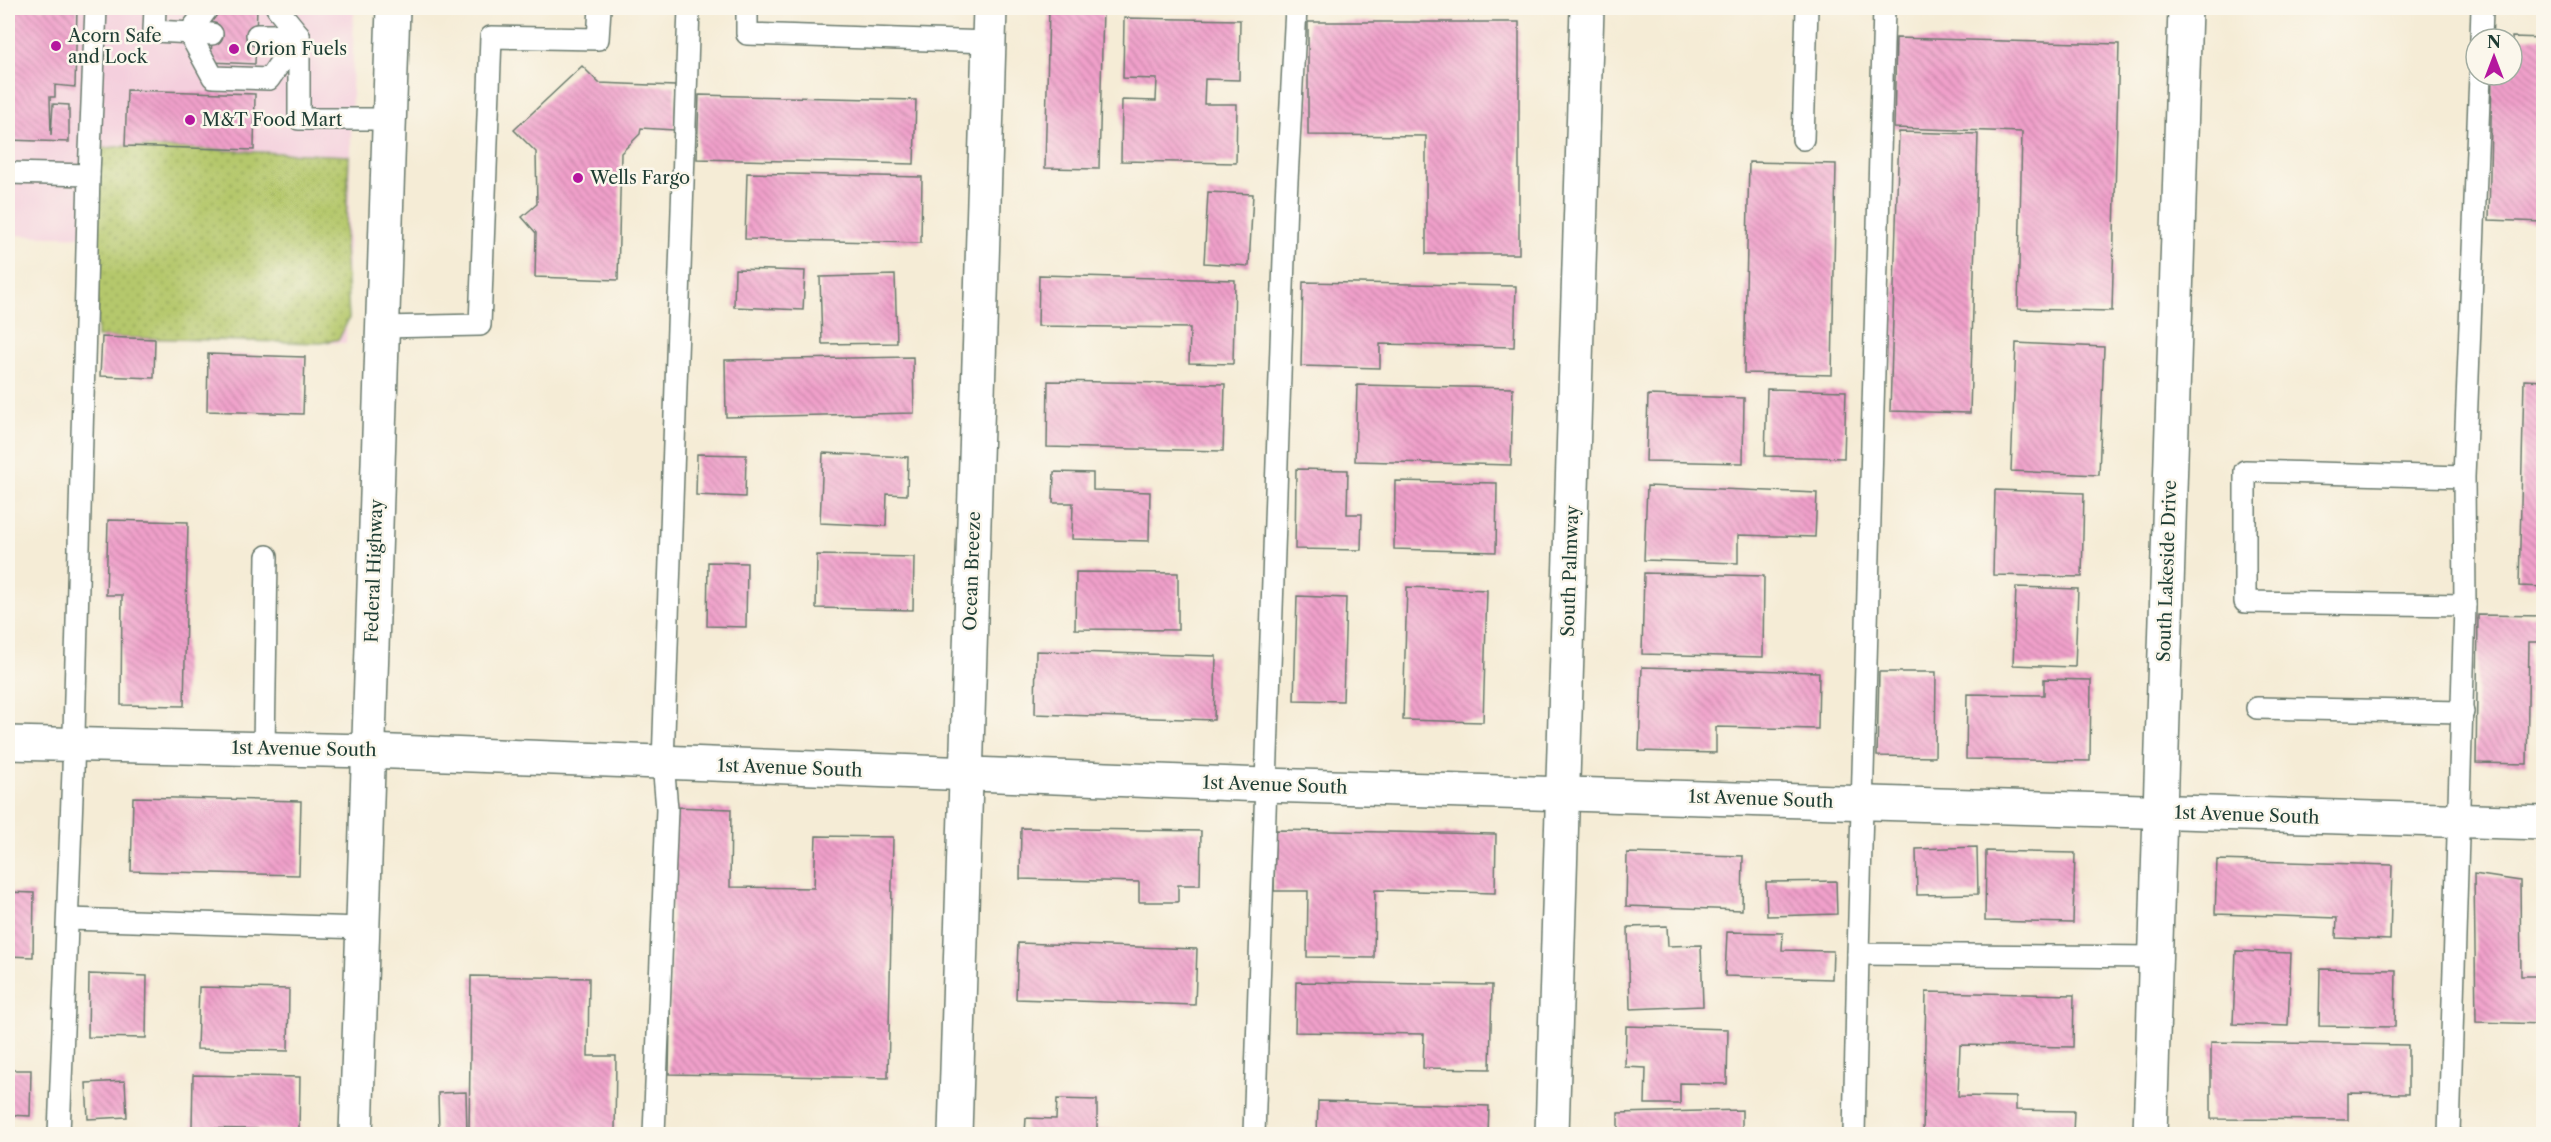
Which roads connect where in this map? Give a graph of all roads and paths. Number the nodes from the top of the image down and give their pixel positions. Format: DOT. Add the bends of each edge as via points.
graph roads {
  1 [pos="96,8"];
  2 [pos="155,8"];
  3 [pos="208,8"];
  4 [pos="277,8"];
  5 [pos="393,8"];
  6 [pos="600,8"];
  7 [pos="689,8"];
  8 [pos="747,8"];
  9 [pos="990,8"];
  10 [pos="1296,8"];
  11 [pos="1587,8"];
  12 [pos="1807,8"];
  13 [pos="1884,8"];
  14 [pos="2185,8"];
  15 [pos="2482,8"];
  16 [pos="2481,27"];
  17 [pos="189,33"];
  18 [pos="212,34"];
  19 [pos="256,35"];
  20 [pos="299,35"];
  21 [pos="989,42"];
  22 [pos="2480,87"];
  23 [pos="390,119"];
  24 [pos="1803,139"];
  25 [pos="8,172"];
  26 [pos="90,175"];
  27 [pos="382,327"];
  28 [pos="2464,477"];
  29 [pos="267,556"];
  30 [pos="2465,605"];
  31 [pos="2257,708"];
  32 [pos="2463,712"];
  33 [pos="8,743"];
  34 [pos="72,744"];
  35 [pos="264,748"];
  36 [pos="368,751"];
  37 [pos="663,762"];
  38 [pos="966,775"];
  39 [pos="1264,785"];
  40 [pos="1563,793"];
  41 [pos="1863,802"];
  42 [pos="2160,812"];
  43 [pos="2460,822"];
  44 [pos="2544,823"];
  45 [pos="68,918"];
  46 [pos="363,928"];
  47 [pos="1858,954"];
  48 [pos="2155,957"];
  49 [pos="59,1134"];
  50 [pos="356,1134"];
  51 [pos="654,1134"];
  52 [pos="955,1134"];
  53 [pos="1254,1134"];
  54 [pos="1552,1134"];
  55 [pos="1854,1134"];
  56 [pos="2150,1134"];
  57 [pos="2449,1134"];
  1 -- 26 [label="lane"];
  2 -- 17 [label="lane" via="154,31"];
  3 -- 17 [label="lane"];
  4 -- 20 [label="lane"];
  5 -- 23 [label="street, Federal Highway"];
  6 -- 27 [label="lane" via="598,39 491,37 480,325"];
  7 -- 37 [label="lane"];
  8 -- 21 [label="lane" via="747,34"];
  9 -- 21 [label="street, Ocean Breeze"];
  10 -- 39 [label="lane"];
  11 -- 40 [label="street, South Palmway"];
  12 -- 24 [label="lane"];
  13 -- 41 [label="lane"];
  14 -- 42 [label="street, South Lakeside Drive"];
  15 -- 16 [label="lane"];
  17 -- 18 [label="lane"];
  17 -- 20 [label="lane" via="213,77 269,79"];
  19 -- 20 [label="lane"];
  20 -- 23 [label="lane" via="299,119"];
  21 -- 38 [label="street, Ocean Breeze"];
  22 -- 28 [label="lane"];
  23 -- 27 [label="street, Federal Highway"];
  25 -- 26 [label="lane"];
  26 -- 34 [label="lane"];
  27 -- 36 [label="street, Federal Highway"];
  28 -- 30 [label="lane"];
  28 -- 30 [label="lane" via="2245,471 2245,602"];
  29 -- 35 [label="lane"];
  30 -- 32 [label="lane"];
  31 -- 32 [label="lane"];
  32 -- 43 [label="lane"];
  33 -- 34 [label="street, 1st Avenue South"];
  34 -- 35 [label="street, 1st Avenue South"];
  34 -- 45 [label="lane"];
  35 -- 36 [label="street, 1st Avenue South"];
  36 -- 37 [label="street, 1st Avenue South"];
  36 -- 46 [label="street, Federal Highway"];
  37 -- 38 [label="street, 1st Avenue South"];
  37 -- 51 [label="lane" via="667,809"];
  38 -- 39 [label="street, 1st Avenue South"];
  38 -- 52 [label="street, Ocean Breeze"];
  39 -- 40 [label="street, 1st Avenue South"];
  39 -- 53 [label="lane"];
  40 -- 41 [label="street, 1st Avenue South"];
  40 -- 54 [label="street, South Palmway"];
  41 -- 42 [label="street, 1st Avenue South"];
  41 -- 47 [label="lane"];
  42 -- 43 [label="street, 1st Avenue South"];
  42 -- 48 [label="street, South Lakeside Drive"];
  43 -- 44 [label="street, 1st Avenue South"];
  43 -- 57 [label="lane"];
  45 -- 46 [label="lane"];
  45 -- 49 [label="lane"];
  46 -- 50 [label="street, Federal Highway"];
  47 -- 48 [label="lane"];
  47 -- 55 [label="lane"];
  48 -- 56 [label="street, South Lakeside Drive"];
}
